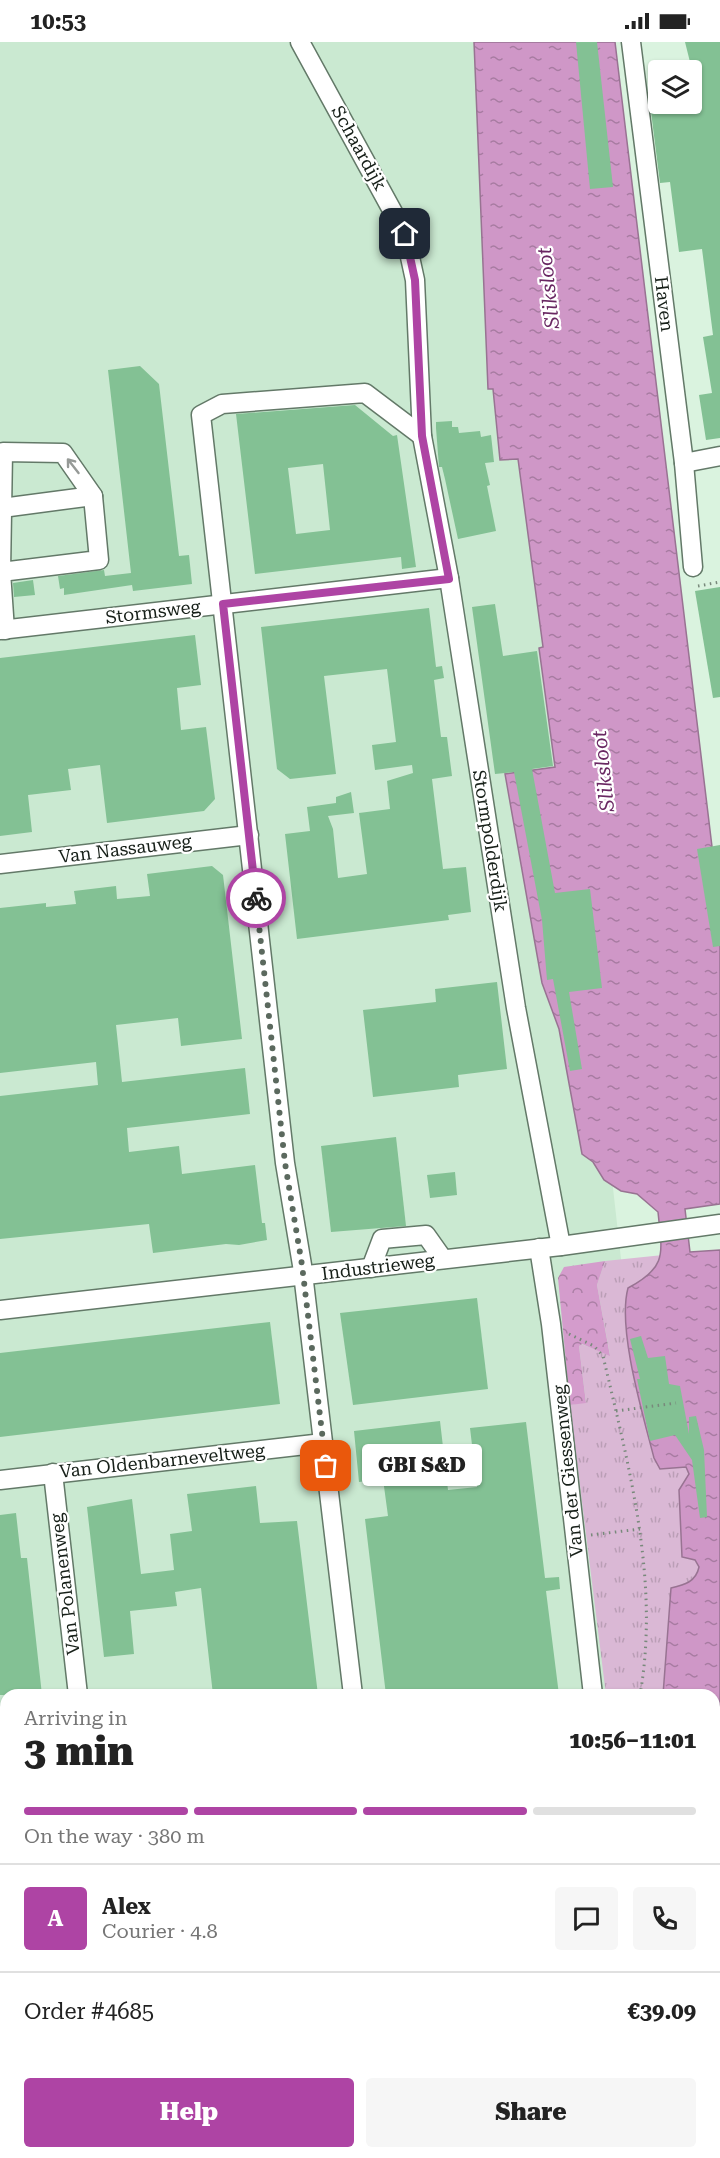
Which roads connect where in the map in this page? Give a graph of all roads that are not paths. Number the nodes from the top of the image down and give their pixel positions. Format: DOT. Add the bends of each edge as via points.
graph roads {
  1 [pos="300,42"];
  2 [pos="631,42"];
  3 [pos="422,436"];
  4 [pos="720,456"];
  5 [pos="684,463"];
  6 [pos="1,485"];
  7 [pos="93,496"];
  8 [pos="2,508"];
  9 [pos="693,567"];
  10 [pos="1,572"];
  11 [pos="449,579"];
  12 [pos="223,604"];
  13 [pos="2,630"];
  14 [pos="249,835"];
  15 [pos="0,864"];
  16 [pos="720,1224"];
  17 [pos="561,1246"];
  18 [pos="539,1248"];
  19 [pos="443,1259"];
  20 [pos="371,1268"];
  21 [pos="303,1276"];
  22 [pos="0,1310"];
  23 [pos="323,1443"];
  24 [pos="52,1473"];
  25 [pos="0,1480"];
  26 [pos="77,1689"];
  27 [pos="352,1689"];
  28 [pos="592,1689"];
  1 -- 3 [label="street, Schaardijk" via="405,234 415,280"];
  2 -- 5 [label="street, Haven"];
  3 -- 11 [label="street, Stormpolderdijk"];
  3 -- 12 [label="street" via="365,393 222,404 201,415"];
  4 -- 5 [label="street"];
  5 -- 9 [label="street, Haven"];
  7 -- 6 [label="street, one-way" via="63,453 3,452"];
  6 -- 8 [label="street"];
  7 -- 8 [label="street"];
  7 -- 10 [label="street" via="99,560"];
  8 -- 10 [label="street"];
  10 -- 13 [label="street"];
  11 -- 12 [label="street, Stormsweg"];
  11 -- 17 [label="street, Stormpolderdijk" via="516,1008"];
  12 -- 13 [label="street, Stormsweg"];
  12 -- 14 [label="street"];
  14 -- 15 [label="street, Van Nassauweg"];
  14 -- 21 [label="street" via="285,1163"];
  16 -- 17 [label="street, Industrieweg"];
  17 -- 18 [label="street, Industrieweg"];
  18 -- 19 [label="street, Industrieweg"];
  18 -- 28 [label="street, Van der Giessenweg"];
  19 -- 20 [label="street, Industrieweg"];
  19 -- 20 [label="street" via="426,1235 389,1238 382,1239"];
  20 -- 21 [label="street, Industrieweg"];
  21 -- 22 [label="street, Industrieweg"];
  21 -- 23 [label="street"];
  23 -- 24 [label="street, Van Oldenbarneveltweg"];
  23 -- 27 [label="street"];
  24 -- 25 [label="street, Van Oldenbarneveltweg"];
  24 -- 26 [label="street, Van Polanenweg"];
}
